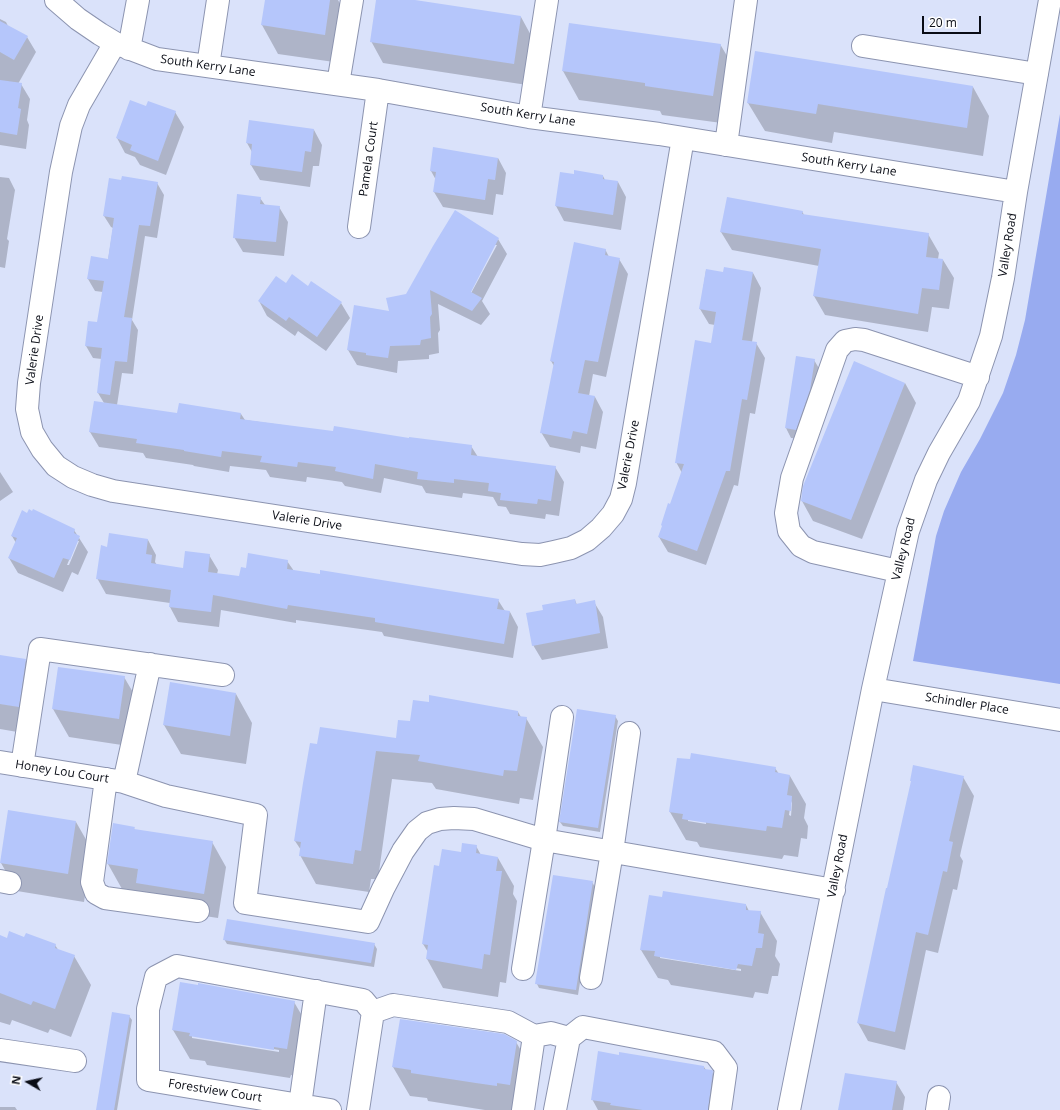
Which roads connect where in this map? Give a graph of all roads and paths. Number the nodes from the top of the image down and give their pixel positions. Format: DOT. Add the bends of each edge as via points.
graph roads {
  1 [pos="56,0"];
  2 [pos="138,0"];
  3 [pos="218,0"];
  4 [pos="352,0"];
  5 [pos="547,0"];
  6 [pos="746,0"];
  7 [pos="1050,0"];
  8 [pos="122,46"];
  9 [pos="863,46"];
  10 [pos="208,66"];
  11 [pos="1037,74"];
  12 [pos="338,84"];
  13 [pos="378,90"];
  14 [pos="529,117"];
  15 [pos="683,138"];
  16 [pos="726,145"];
  17 [pos="1016,192"];
  18 [pos="359,227"];
  19 [pos="978,376"];
  20 [pos="898,571"];
  21 [pos="150,664"];
  22 [pos="223,675"];
  23 [pos="873,689"];
  24 [pos="562,717"];
  25 [pos="1060,720"];
  26 [pos="629,733"];
  27 [pos="0,762"];
  28 [pos="22,766"];
  29 [pos="115,780"];
  30 [pos="544,840"];
  31 [pos="612,852"];
  32 [pos="834,890"];
  33 [pos="198,910"];
  34 [pos="523,969"];
  35 [pos="591,978"];
  36 [pos="316,991"];
  37 [pos="373,1012"];
  38 [pos="534,1036"];
  39 [pos="569,1038"];
  40 [pos="0,1050"];
  41 [pos="75,1061"];
  42 [pos="300,1105"];
  43 [pos="330,1110"];
  44 [pos="358,1110"];
  45 [pos="523,1110"];
  46 [pos="555,1110"];
  47 [pos="720,1110"];
  48 [pos="789,1110"];
  1 -- 8 [label="street, South Kerry Lane" via="90,28"];
  2 -- 8 [label="street, Valerie Drive"];
  3 -- 10 [label="street"];
  4 -- 12 [label="street"];
  5 -- 14 [label="street"];
  6 -- 16 [label="street"];
  7 -- 11 [label="street, Valley Road"];
  8 -- 10 [label="street, South Kerry Lane" via="157,60"];
  8 -- 15 [label="street, Valerie Drive" via="79,105 71,126 61,172 27,409 32,432 56,466 73,477 112,491 522,554 540,555 554,552 572,548 587,540 613,514 621,499 625,483"];
  9 -- 11 [label="street"];
  10 -- 12 [label="street, South Kerry Lane"];
  11 -- 17 [label="street, Valley Road"];
  12 -- 13 [label="street, South Kerry Lane"];
  13 -- 14 [label="street, South Kerry Lane"];
  13 -- 18 [label="street, Pamela Court"];
  14 -- 15 [label="street, South Kerry Lane"];
  15 -- 16 [label="street, South Kerry Lane"];
  16 -- 17 [label="street, South Kerry Lane"];
  17 -- 19 [label="street, Valley Road" via="993,328"];
  19 -- 20 [label="street, Valley Road" via="969,401 926,480 908,531"];
  19 -- 20 [label="street" via="864,340 854,339 845,342 837,350 792,478 786,513 789,531 801,546 813,552"];
  20 -- 23 [label="street, Valley Road"];
  21 -- 22 [label="street"];
  21 -- 28 [label="street" via="40,649"];
  21 -- 29 [label="street"];
  23 -- 25 [label="street, Schindler Place"];
  23 -- 32 [label="street, Valley Road"];
  24 -- 30 [label="street"];
  26 -- 31 [label="street"];
  27 -- 28 [label="street, Honey Lou Court"];
  28 -- 29 [label="street, Honey Lou Court"];
  29 -- 30 [label="street, Honey Lou Court" via="166,796 256,815 245,903 368,922 403,851 417,831 427,823 440,819 474,819"];
  29 -- 33 [label="street" via="92,882 96,893 105,898"];
  30 -- 31 [label="street"];
  30 -- 34 [label="street"];
  31 -- 32 [label="street"];
  31 -- 35 [label="street"];
  32 -- 48 [label="street, Valley Road"];
  36 -- 37 [label="street" via="363,1000"];
  36 -- 42 [label="street"];
  36 -- 42 [label="street, Forestview Court" via="177,966 156,977 148,1009 148,1080"];
  37 -- 38 [label="street" via="393,1005 508,1022"];
  37 -- 44 [label="street"];
  38 -- 39 [label="street" via="552,1033"];
  38 -- 45 [label="street"];
  39 -- 46 [label="street"];
  39 -- 47 [label="street" via="583,1028 714,1052 726,1068"];
  40 -- 41 [label="street"];
  42 -- 43 [label="street, Forestview Court"];
}
